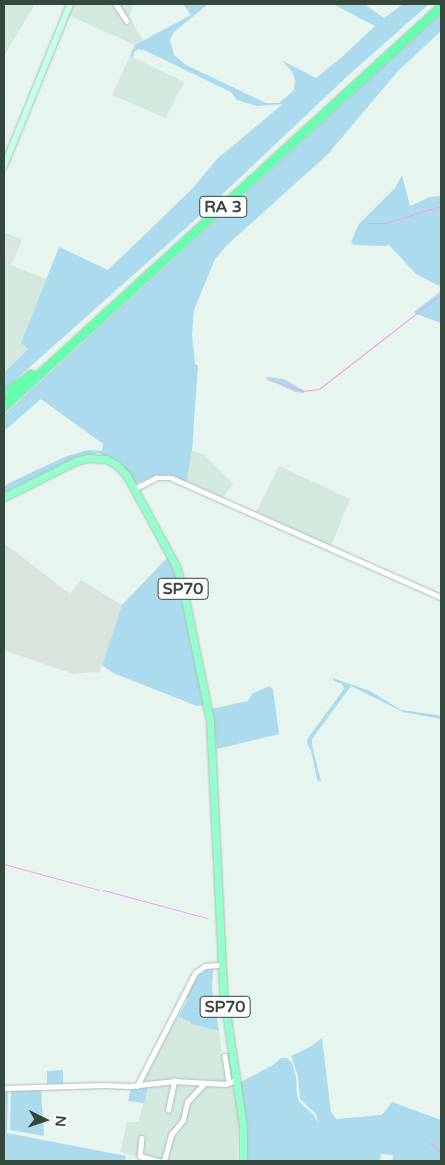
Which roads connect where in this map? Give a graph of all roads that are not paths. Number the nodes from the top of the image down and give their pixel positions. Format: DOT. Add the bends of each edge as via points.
graph roads {
  1 [pos="70,4"];
  2 [pos="116,4"];
  3 [pos="438,4"];
  4 [pos="441,7"];
  5 [pos="127,21"];
  6 [pos="4,166"];
  7 [pos="32,378"];
  8 [pos="4,395"];
  9 [pos="4,400"];
  10 [pos="4,406"];
  11 [pos="4,411"];
  12 [pos="134,489"];
  13 [pos="4,497"];
  14 [pos="441,596"];
  15 [pos="221,964"];
  16 [pos="225,1056"];
  17 [pos="174,1081"];
  18 [pos="233,1081"];
  19 [pos="204,1084"];
  20 [pos="137,1086"];
  21 [pos="4,1088"];
  22 [pos="168,1110"];
  23 [pos="142,1138"];
  24 [pos="160,1161"];
  25 [pos="243,1161"];
  1 -- 6 [label="main road"];
  2 -- 5 [label="street"];
  3 -- 7 [label="highway, RA 3"];
  4 -- 7 [label="highway, RA 3"];
  7 -- 8 [label="highway"];
  7 -- 9 [label="highway, RA 3"];
  7 -- 10 [label="highway, RA 3"];
  7 -- 11 [label="highway" via="24,392"];
  12 -- 13 [label="main road, SP70" via="116,464 100,458 88,458"];
  12 -- 14 [label="street" via="156,478 172,478"];
  12 -- 15 [label="main road, SP70" via="166,544 180,576 208,709"];
  15 -- 18 [label="main road, SP70"];
  15 -- 20 [label="street" via="205,966 195,973"];
  16 -- 18 [label="street"];
  17 -- 19 [label="street"];
  17 -- 20 [label="street"];
  17 -- 22 [label="street"];
  18 -- 19 [label="street"];
  18 -- 25 [label="main road, SP70" via="243,1127"];
  19 -- 24 [label="street" via="187,1102 183,1120 171,1136 164,1161"];
  20 -- 21 [label="street"];
  23 -- 24 [label="street" via="140,1156"];
}
